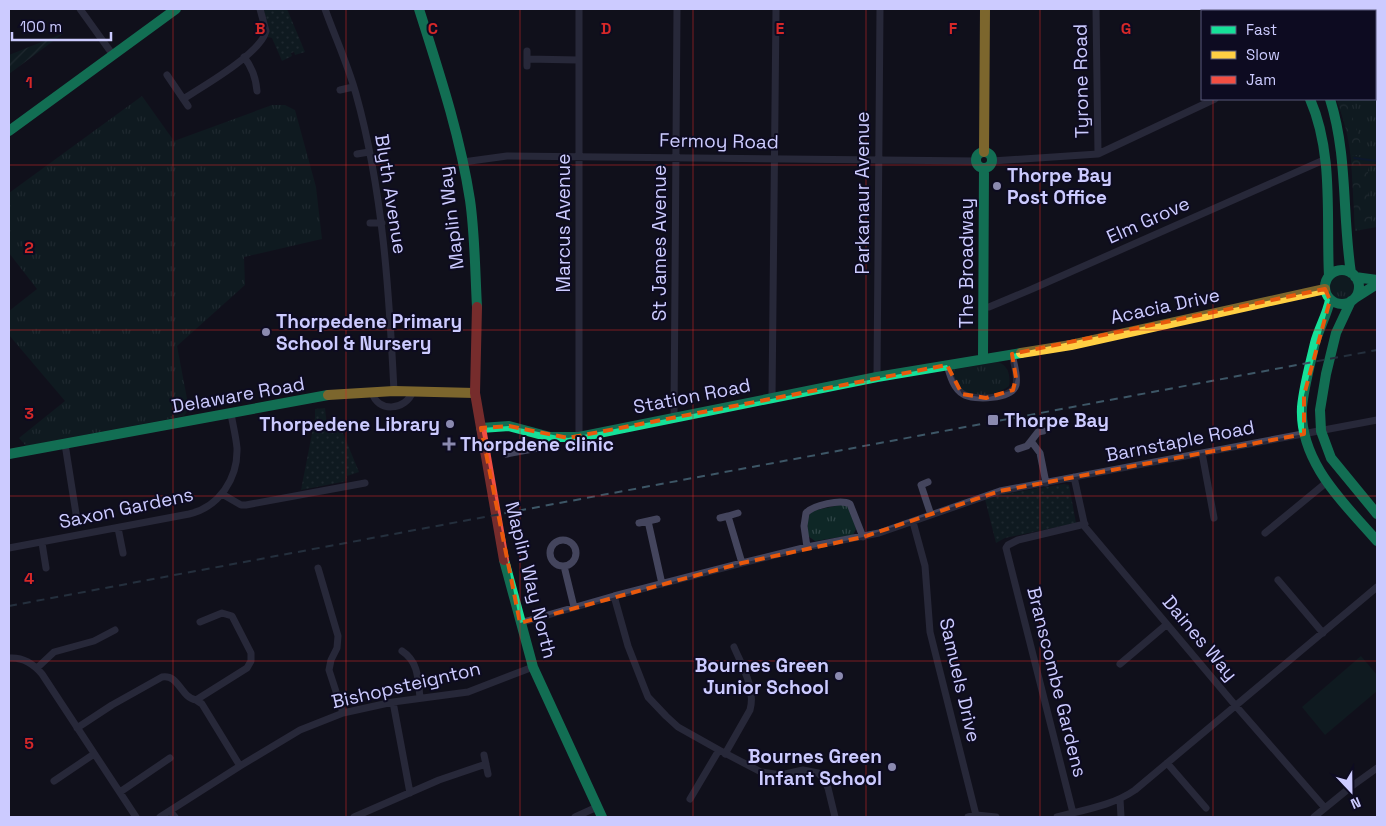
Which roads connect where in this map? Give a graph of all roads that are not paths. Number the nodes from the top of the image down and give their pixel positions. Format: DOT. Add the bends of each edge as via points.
graph roads {
  1 [pos="80,9"];
  2 [pos="176,9"];
  3 [pos="260,9"];
  4 [pos="325,9"];
  5 [pos="419,9"];
  6 [pos="579,9"];
  7 [pos="677,9"];
  8 [pos="776,9"];
  9 [pos="880,9"];
  10 [pos="985,9"];
  11 [pos="1096,9"];
  12 [pos="113,55"];
  13 [pos="244,57"];
  14 [pos="527,59"];
  15 [pos="578,60"];
  16 [pos="167,75"];
  17 [pos="353,87"];
  18 [pos="340,90"];
  19 [pos="258,91"];
  20 [pos="183,98"];
  21 [pos="1213,100"];
  22 [pos="1310,100"];
  23 [pos="1330,100"];
  24 [pos="188,106"];
  25 [pos="9,131"];
  26 [pos="369,152"];
  27 [pos="984,152"];
  28 [pos="357,154"];
  29 [pos="1098,154"];
  30 [pos="579,156"];
  31 [pos="675,157"];
  32 [pos="774,158"];
  33 [pos="1326,159"];
  34 [pos="879,160"];
  35 [pos="976,161"];
  36 [pos="463,162"];
  37 [pos="988,164"];
  38 [pos="382,222"];
  39 [pos="370,223"];
  40 [pos="1353,275"];
  41 [pos="1329,276"];
  42 [pos="1377,280"];
  43 [pos="1377,284"];
  44 [pos="1325,289"];
  45 [pos="1330,300"];
  46 [pos="1353,300"];
  47 [pos="983,307"];
  48 [pos="1012,354"];
  49 [pos="983,358"];
  50 [pos="947,364"];
  51 [pos="877,377"];
  52 [pos="842,384"];
  53 [pos="394,391"];
  54 [pos="413,391"];
  55 [pos="372,392"];
  56 [pos="475,393"];
  57 [pos="772,398"];
  58 [pos="231,414"];
  59 [pos="674,417"];
  60 [pos="1377,420"];
  61 [pos="481,428"];
  62 [pos="1044,431"];
  63 [pos="1321,431"];
  64 [pos="1304,434"];
  65 [pos="550,437"];
  66 [pos="579,437"];
  67 [pos="1031,441"];
  68 [pos="64,444"];
  69 [pos="1018,449"];
  70 [pos="1202,453"];
  71 [pos="9,454"];
  72 [pos="507,454"];
  73 [pos="1074,477"];
  74 [pos="1327,482"];
  75 [pos="365,483"];
  76 [pos="1046,483"];
  77 [pos="921,484"];
  78 [pos="222,494"];
  79 [pos="738,513"];
  80 [pos="1377,514"];
  81 [pos="932,515"];
  82 [pos="728,516"];
  83 [pos="720,518"];
  84 [pos="1214,518"];
  85 [pos="657,519"];
  86 [pos="77,520"];
  87 [pos="648,521"];
  88 [pos="913,522"];
  89 [pos="639,523"];
  90 [pos="1085,524"];
  91 [pos="118,528"];
  92 [pos="1265,533"];
  93 [pos="863,537"];
  94 [pos="1377,541"];
  95 [pos="42,543"];
  96 [pos="808,547"];
  97 [pos="9,548"];
  98 [pos="123,553"];
  99 [pos="742,563"];
  100 [pos="564,566"];
  101 [pos="46,568"];
  102 [pos="318,568"];
  103 [pos="1278,580"];
  104 [pos="662,584"];
  105 [pos="1377,587"];
  106 [pos="614,596"];
  107 [pos="574,607"];
  108 [pos="200,622"];
  109 [pos="520,623"];
  110 [pos="1166,625"];
  111 [pos="115,630"];
  112 [pos="1323,633"];
  113 [pos="734,646"];
  114 [pos="402,651"];
  115 [pos="9,658"];
  116 [pos="1120,664"];
  117 [pos="534,667"];
  118 [pos="37,668"];
  119 [pos="420,698"];
  120 [pos="196,700"];
  121 [pos="393,702"];
  122 [pos="1235,705"];
  123 [pos="343,713"];
  124 [pos="77,728"];
  125 [pos="722,752"];
  126 [pos="94,754"];
  127 [pos="484,756"];
  128 [pos="170,758"];
  129 [pos="1167,763"];
  130 [pos="486,764"];
  131 [pos="240,766"];
  132 [pos="1377,768"];
  133 [pos="488,774"];
  134 [pos="54,781"];
  135 [pos="120,792"];
  136 [pos="410,793"];
  137 [pos="690,799"];
  138 [pos="1120,799"];
  139 [pos="597,807"];
  140 [pos="1206,808"];
  141 [pos="1325,808"];
  142 [pos="170,810"];
  143 [pos="1073,813"];
  144 [pos="976,815"];
  145 [pos="136,817"];
  146 [pos="160,817"];
  147 [pos="175,817"];
  148 [pos="354,817"];
  149 [pos="575,817"];
  150 [pos="602,817"];
  151 [pos="835,817"];
  152 [pos="968,817"];
  153 [pos="996,817"];
  154 [pos="1057,817"];
  155 [pos="1121,817"];
  156 [pos="1314,817"];
  1 -- 12 [label="street"];
  2 -- 12 [label="street"];
  3 -- 13 [label="street" via="265,36"];
  4 -- 17 [label="street, Blyth Avenue"];
  5 -- 36 [label="street, Maplin Way" via="442,77"];
  6 -- 15 [label="street, Marcus Avenue"];
  7 -- 31 [label="street, St James Avenue"];
  8 -- 32 [label="street"];
  9 -- 34 [label="street, Parkanaur Avenue"];
  10 -- 27 [label="street"];
  11 -- 29 [label="street, Tyrone Road"];
  12 -- 25 [label="street"];
  13 -- 19 [label="street" via="258,81"];
  13 -- 20 [label="street"];
  14 -- 15 [label="street"];
  15 -- 30 [label="street, Marcus Avenue"];
  16 -- 20 [label="street"];
  17 -- 18 [label="street"];
  17 -- 26 [label="street, Blyth Avenue"];
  20 -- 24 [label="street"];
  21 -- 29 [label="street"];
  22 -- 33 [label="street" via="1320,119"];
  23 -- 40 [label="street" via="1343,153 1345,226"];
  26 -- 28 [label="street"];
  26 -- 38 [label="street, Blyth Avenue"];
  27 -- 35 [label="street"];
  27 -- 37 [label="street" via="989,154"];
  29 -- 37 [label="street"];
  30 -- 31 [label="street, Fermoy Road"];
  30 -- 36 [label="street, Fermoy Road" via="507,156"];
  30 -- 66 [label="street, Marcus Avenue"];
  31 -- 32 [label="street, Fermoy Road"];
  31 -- 59 [label="street, St James Avenue"];
  32 -- 34 [label="street, Fermoy Road"];
  32 -- 57 [label="street"];
  33 -- 41 [label="street"];
  33 -- 47 [label="street, Elm Grove" via="1032,289"];
  34 -- 35 [label="street, Fermoy Road"];
  34 -- 51 [label="street, Parkanaur Avenue"];
  35 -- 37 [label="street" via="978,165"];
  36 -- 56 [label="street, Maplin Way" via="474,236 477,311"];
  37 -- 47 [label="street, The Broadway"];
  38 -- 39 [label="street"];
  38 -- 53 [label="street, Blyth Avenue"];
  40 -- 41 [label="street" via="1340,271"];
  40 -- 42 [label="street"];
  40 -- 46 [label="street" via="1358,286"];
  41 -- 44 [label="street"];
  43 -- 46 [label="street"];
  44 -- 45 [label="street"];
  44 -- 48 [label="street, Acacia Drive" via="1118,335"];
  45 -- 46 [label="street" via="1339,304"];
  45 -- 64 [label="street" via="1318,334 1304,396"];
  46 -- 63 [label="street" via="1336,333 1320,410"];
  47 -- 49 [label="street, The Broadway"];
  48 -- 49 [label="street, Acacia Drive"];
  48 -- 50 [label="street" via="1016,385 1008,393 986,398 962,394 951,380"];
  49 -- 50 [label="street, Acacia Drive"];
  50 -- 51 [label="street, Acacia Drive"];
  51 -- 52 [label="street, Acacia Drive"];
  52 -- 57 [label="street, Station Road"];
  53 -- 54 [label="street, Delaware Road"];
  53 -- 55 [label="street, Delaware Road"];
  54 -- 55 [label="street" via="409,401 399,406 380,404"];
  54 -- 56 [label="street, Delaware Road"];
  55 -- 58 [label="street, Delaware Road" via="334,394"];
  56 -- 61 [label="street, Maplin Way"];
  57 -- 59 [label="street, Station Road"];
  58 -- 68 [label="street, Delaware Road"];
  58 -- 78 [label="street, Saxon Gardens" via="236,457 232,478"];
  59 -- 66 [label="street, Station Road"];
  60 -- 63 [label="street, Barnstaple Road"];
  61 -- 65 [label="street, Station Road" via="509,426"];
  61 -- 109 [label="street, Maplin Way North" via="498,526"];
  62 -- 67 [label="street" via="1038,432"];
  63 -- 64 [label="street, Barnstaple Road"];
  63 -- 80 [label="street" via="1331,458"];
  64 -- 70 [label="street, Barnstaple Road"];
  64 -- 74 [label="street" via="1308,451"];
  65 -- 66 [label="street, Station Road"];
  65 -- 72 [label="street" via="538,448"];
  67 -- 69 [label="street"];
  67 -- 76 [label="street" via="1040,453"];
  68 -- 71 [label="street, Delaware Road"];
  68 -- 86 [label="street"];
  70 -- 73 [label="street, Barnstaple Road"];
  70 -- 84 [label="street"];
  73 -- 76 [label="street, Barnstaple Road"];
  73 -- 90 [label="street, Daines Way"];
  74 -- 92 [label="street"];
  74 -- 94 [label="street"];
  75 -- 78 [label="street" via="353,482 246,505"];
  76 -- 81 [label="street, Barnstaple Road" via="994,493"];
  77 -- 81 [label="street"];
  78 -- 91 [label="street, Saxon Gardens" via="214,503 196,512"];
  79 -- 82 [label="street"];
  81 -- 88 [label="street, Barnstaple Road"];
  82 -- 83 [label="street"];
  82 -- 99 [label="street"];
  85 -- 87 [label="street"];
  87 -- 89 [label="street"];
  87 -- 104 [label="street"];
  88 -- 93 [label="street, Barnstaple Road"];
  88 -- 144 [label="street, Samuels Drive" via="926,572 930,632"];
  90 -- 110 [label="street, Daines Way"];
  90 -- 143 [label="street, Branscombe Gardens" via="1012,542 1006,548"];
  91 -- 95 [label="street, Saxon Gardens"];
  91 -- 98 [label="street"];
  93 -- 96 [label="street, Barnstaple Road"];
  93 -- 96 [label="street" via="850,504 834,503 812,508 806,513 804,526"];
  95 -- 97 [label="street, Saxon Gardens"];
  95 -- 101 [label="street"];
  96 -- 99 [label="street, Barnstaple Road"];
  99 -- 104 [label="street, Barnstaple Road"];
  100 -- 107 [label="street"];
  102 -- 123 [label="street" via="338,636 329,670"];
  103 -- 112 [label="street"];
  104 -- 106 [label="street, Barnstaple Road"];
  105 -- 112 [label="street"];
  106 -- 107 [label="street, Barnstaple Road"];
  106 -- 125 [label="street" via="628,646 648,697 678,727"];
  107 -- 109 [label="street, Barnstaple Road"];
  108 -- 120 [label="street" via="222,613 232,616 252,657 247,668"];
  109 -- 117 [label="street, Maplin Way North"];
  110 -- 116 [label="street"];
  110 -- 122 [label="street, Daines Way"];
  111 -- 118 [label="street" via="54,652"];
  112 -- 122 [label="street"];
  113 -- 125 [label="street" via="751,689 752,703"];
  114 -- 119 [label="street" via="410,656 416,667"];
  115 -- 118 [label="street" via="25,660"];
  117 -- 119 [label="street, Bishopsteignton" via="468,692"];
  117 -- 139 [label="street, Maplin Way North"];
  118 -- 124 [label="street"];
  119 -- 121 [label="street, Bishopsteignton"];
  120 -- 124 [label="street" via="186,696 174,679 162,677"];
  120 -- 131 [label="street" via="202,704"];
  121 -- 123 [label="street, Bishopsteignton"];
  121 -- 136 [label="street"];
  122 -- 129 [label="street"];
  122 -- 141 [label="street, Daines Way"];
  123 -- 131 [label="street, Bishopsteignton" via="300,730"];
  124 -- 126 [label="street"];
  125 -- 137 [label="street"];
  125 -- 151 [label="street" via="770,774 803,770 818,773 828,788"];
  126 -- 134 [label="street"];
  126 -- 135 [label="street"];
  127 -- 130 [label="street"];
  128 -- 135 [label="street"];
  129 -- 138 [label="street"];
  129 -- 140 [label="street"];
  130 -- 133 [label="street"];
  130 -- 136 [label="street" via="457,772"];
  131 -- 142 [label="street, Bishopsteignton"];
  132 -- 141 [label="street"];
  135 -- 145 [label="street"];
  136 -- 148 [label="street"];
  138 -- 143 [label="street"];
  138 -- 155 [label="street"];
  139 -- 149 [label="street"];
  139 -- 150 [label="street, Maplin Way North"];
  141 -- 156 [label="street"];
  142 -- 146 [label="street, Bishopsteignton"];
  142 -- 147 [label="street"];
  143 -- 154 [label="street"];
  144 -- 152 [label="street"];
  144 -- 153 [label="street"];
}
